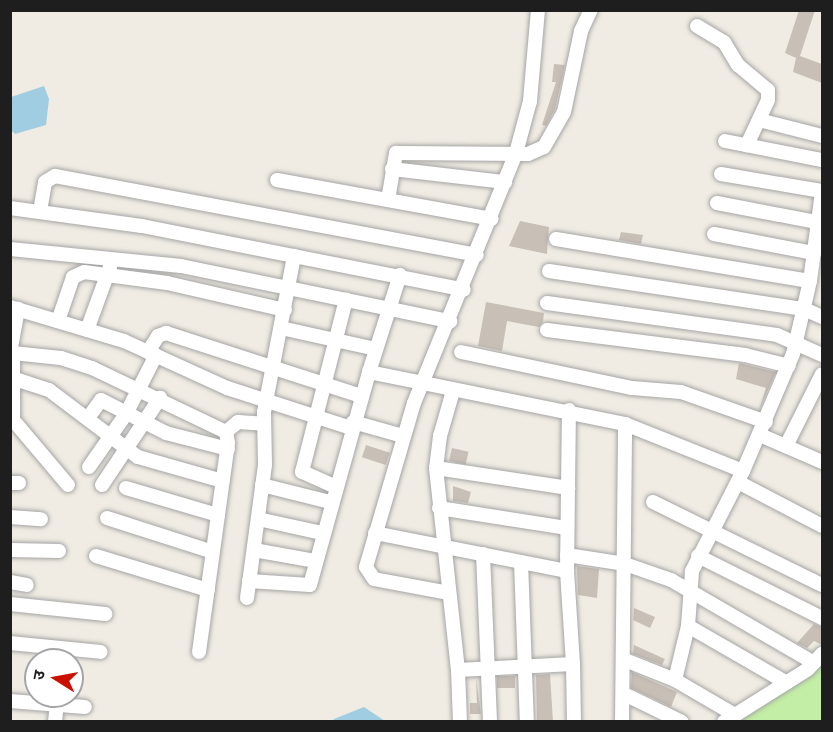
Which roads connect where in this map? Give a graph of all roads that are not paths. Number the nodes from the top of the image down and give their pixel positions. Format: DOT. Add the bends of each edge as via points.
graph roads {
  1 [pos="538,10"];
  2 [pos="591,10"];
  3 [pos="697,26"];
  4 [pos="759,120"];
  5 [pos="822,136"];
  6 [pos="725,141"];
  7 [pos="747,145"];
  8 [pos="522,154"];
  9 [pos="822,160"];
  10 [pos="392,170"];
  11 [pos="721,174"];
  12 [pos="277,180"];
  13 [pos="505,182"];
  14 [pos="822,196"];
  15 [pos="388,200"];
  16 [pos="717,204"];
  17 [pos="10,208"];
  18 [pos="40,211"];
  19 [pos="491,219"];
  20 [pos="821,223"];
  21 [pos="714,234"];
  22 [pos="556,239"];
  23 [pos="10,249"];
  24 [pos="814,253"];
  25 [pos="477,255"];
  26 [pos="294,256"];
  27 [pos="113,257"];
  28 [pos="549,271"];
  29 [pos="107,275"];
  30 [pos="400,275"];
  31 [pos="810,281"];
  32 [pos="288,290"];
  33 [pos="464,290"];
  34 [pos="346,300"];
  35 [pos="547,303"];
  36 [pos="14,308"];
  37 [pos="389,308"];
  38 [pos="804,309"];
  39 [pos="285,310"];
  40 [pos="822,317"];
  41 [pos="58,321"];
  42 [pos="450,321"];
  43 [pos="281,328"];
  44 [pos="87,330"];
  45 [pos="547,330"];
  46 [pos="335,340"];
  47 [pos="795,342"];
  48 [pos="376,349"];
  49 [pos="461,352"];
  50 [pos="12,353"];
  51 [pos="152,354"];
  52 [pos="822,355"];
  53 [pos="789,366"];
  54 [pos="273,370"];
  55 [pos="369,372"];
  56 [pos="822,374"];
  57 [pos="12,378"];
  58 [pos="323,385"];
  59 [pos="140,389"];
  60 [pos="439,389"];
  61 [pos="11,394"];
  62 [pos="361,396"];
  63 [pos="160,398"];
  64 [pos="266,401"];
  65 [pos="569,410"];
  66 [pos="126,414"];
  67 [pos="315,416"];
  68 [pos="88,418"];
  69 [pos="142,423"];
  70 [pos="264,424"];
  71 [pos="626,424"];
  72 [pos="352,425"];
  73 [pos="763,428"];
  74 [pos="226,432"];
  75 [pos="403,436"];
  76 [pos="111,437"];
  77 [pos="786,446"];
  78 [pos="125,448"];
  79 [pos="228,449"];
  80 [pos="822,462"];
  81 [pos="89,467"];
  82 [pos="436,468"];
  83 [pos="741,476"];
  84 [pos="223,481"];
  85 [pos="102,484"];
  86 [pos="68,485"];
  87 [pos="262,485"];
  88 [pos="334,486"];
  89 [pos="126,488"];
  90 [pos="568,488"];
  91 [pos="330,502"];
  92 [pos="653,502"];
  93 [pos="439,508"];
  94 [pos="218,515"];
  95 [pos="10,517"];
  96 [pos="107,518"];
  97 [pos="41,519"];
  98 [pos="258,519"];
  99 [pos="822,526"];
  100 [pos="567,528"];
  101 [pos="711,530"];
  102 [pos="322,532"];
  103 [pos="375,533"];
  104 [pos="442,549"];
  105 [pos="10,550"];
  106 [pos="254,550"];
  107 [pos="59,551"];
  108 [pos="213,552"];
  109 [pos="483,554"];
  110 [pos="567,555"];
  111 [pos="96,556"];
  112 [pos="698,556"];
  113 [pos="316,561"];
  114 [pos="521,562"];
  115 [pos="625,564"];
  116 [pos="567,571"];
  117 [pos="249,581"];
  118 [pos="10,582"];
  119 [pos="27,585"];
  120 [pos="822,585"];
  121 [pos="689,588"];
  122 [pos="208,590"];
  123 [pos="449,593"];
  124 [pos="247,598"];
  125 [pos="10,604"];
  126 [pos="105,614"];
  127 [pos="822,618"];
  128 [pos="688,626"];
  129 [pos="10,643"];
  130 [pos="25,648"];
  131 [pos="84,652"];
  132 [pos="101,652"];
  133 [pos="199,652"];
  134 [pos="818,658"];
  135 [pos="625,660"];
  136 [pos="573,664"];
  137 [pos="527,667"];
  138 [pos="490,669"];
  139 [pos="458,670"];
  140 [pos="675,680"];
  141 [pos="787,683"];
  142 [pos="624,694"];
  143 [pos="729,718"];
  144 [pos="460,722"];
  145 [pos="489,722"];
  146 [pos="527,722"];
  147 [pos="574,722"];
  148 [pos="622,722"];
  149 [pos="682,722"];
  1 -- 8 [label="street"];
  2 -- 8 [label="street" via="581,31 564,112 544,147"];
  3 -- 4 [label="street" via="717,36 738,65 768,90"];
  4 -- 5 [label="street"];
  4 -- 7 [label="street"];
  6 -- 7 [label="street"];
  7 -- 9 [label="street"];
  8 -- 10 [label="street" via="400,152 394,156"];
  8 -- 13 [label="street"];
  10 -- 13 [label="street"];
  10 -- 15 [label="street"];
  11 -- 14 [label="street"];
  12 -- 15 [label="street"];
  13 -- 19 [label="street"];
  14 -- 20 [label="street"];
  15 -- 19 [label="street"];
  16 -- 20 [label="street"];
  17 -- 18 [label="street"];
  18 -- 25 [label="street" via="45,182 55,176"];
  18 -- 26 [label="street"];
  19 -- 25 [label="street"];
  20 -- 24 [label="street"];
  21 -- 24 [label="street"];
  22 -- 31 [label="street"];
  23 -- 27 [label="street"];
  24 -- 31 [label="street"];
  25 -- 33 [label="street"];
  26 -- 30 [label="street"];
  26 -- 32 [label="street"];
  27 -- 29 [label="street"];
  27 -- 32 [label="street" via="181,266"];
  28 -- 38 [label="street"];
  29 -- 39 [label="street" via="211,291"];
  29 -- 41 [label="street" via="77,273"];
  29 -- 44 [label="street"];
  30 -- 33 [label="street"];
  30 -- 37 [label="street"];
  31 -- 38 [label="street"];
  32 -- 34 [label="street"];
  32 -- 39 [label="street"];
  33 -- 42 [label="street"];
  34 -- 37 [label="street"];
  34 -- 46 [label="street"];
  35 -- 47 [label="street" via="735,328"];
  36 -- 41 [label="street"];
  36 -- 50 [label="street"];
  37 -- 42 [label="street"];
  37 -- 48 [label="street"];
  38 -- 40 [label="street"];
  38 -- 47 [label="street"];
  39 -- 43 [label="street"];
  41 -- 44 [label="street"];
  42 -- 60 [label="street"];
  43 -- 46 [label="street"];
  43 -- 54 [label="street"];
  44 -- 51 [label="street"];
  45 -- 53 [label="street" via="745,356"];
  46 -- 48 [label="street"];
  46 -- 58 [label="street"];
  47 -- 52 [label="street"];
  47 -- 53 [label="street"];
  48 -- 55 [label="street"];
  49 -- 73 [label="street" via="632,388 681,392"];
  50 -- 57 [label="street"];
  50 -- 59 [label="street" via="61,358"];
  51 -- 54 [label="street" via="158,336 166,333"];
  51 -- 59 [label="street"];
  51 -- 64 [label="street"];
  53 -- 73 [label="street"];
  54 -- 58 [label="street"];
  54 -- 64 [label="street"];
  55 -- 60 [label="street"];
  55 -- 62 [label="street"];
  56 -- 77 [label="street"];
  57 -- 61 [label="street"];
  57 -- 68 [label="street" via="38,383"];
  58 -- 62 [label="street"];
  58 -- 67 [label="street"];
  59 -- 63 [label="street"];
  59 -- 66 [label="street"];
  60 -- 65 [label="street"];
  60 -- 75 [label="street"];
  60 -- 82 [label="street"];
  61 -- 86 [label="street" via="18,429"];
  62 -- 72 [label="street"];
  63 -- 69 [label="street"];
  63 -- 74 [label="street"];
  64 -- 67 [label="street"];
  64 -- 70 [label="street"];
  65 -- 71 [label="street"];
  65 -- 90 [label="street"];
  66 -- 68 [label="street" via="101,400"];
  66 -- 69 [label="street"];
  66 -- 76 [label="street"];
  67 -- 72 [label="street"];
  67 -- 88 [label="street" via="302,475"];
  68 -- 76 [label="street"];
  69 -- 78 [label="street"];
  69 -- 79 [label="street"];
  70 -- 74 [label="street" via="238,422"];
  70 -- 87 [label="street"];
  71 -- 83 [label="street"];
  71 -- 115 [label="street"];
  72 -- 75 [label="street"];
  72 -- 88 [label="street"];
  73 -- 77 [label="street"];
  73 -- 83 [label="street"];
  74 -- 79 [label="street"];
  75 -- 103 [label="street"];
  76 -- 78 [label="street"];
  76 -- 81 [label="street"];
  77 -- 80 [label="street"];
  78 -- 84 [label="street" via="151,462"];
  78 -- 85 [label="street"];
  79 -- 84 [label="street"];
  82 -- 90 [label="street"];
  82 -- 93 [label="street"];
  83 -- 99 [label="street"];
  83 -- 101 [label="street"];
  84 -- 94 [label="street"];
  87 -- 91 [label="street"];
  87 -- 98 [label="street"];
  88 -- 91 [label="street"];
  89 -- 94 [label="street"];
  90 -- 100 [label="street"];
  91 -- 102 [label="street"];
  92 -- 101 [label="street"];
  93 -- 100 [label="street"];
  93 -- 104 [label="street"];
  94 -- 108 [label="street"];
  95 -- 97 [label="street"];
  96 -- 108 [label="street"];
  98 -- 102 [label="street"];
  98 -- 106 [label="street"];
  100 -- 110 [label="street"];
  101 -- 112 [label="street"];
  101 -- 120 [label="street"];
  102 -- 113 [label="street"];
  103 -- 104 [label="street"];
  103 -- 123 [label="street" via="366,567 369,576"];
  104 -- 109 [label="street"];
  104 -- 123 [label="street"];
  105 -- 107 [label="street"];
  106 -- 113 [label="street"];
  106 -- 117 [label="street"];
  108 -- 122 [label="street"];
  109 -- 114 [label="street"];
  109 -- 138 [label="street"];
  110 -- 115 [label="street"];
  110 -- 116 [label="street"];
  111 -- 122 [label="street"];
  112 -- 121 [label="street"];
  112 -- 127 [label="street"];
  113 -- 117 [label="street" via="308,588"];
  114 -- 116 [label="street"];
  114 -- 137 [label="street"];
  115 -- 121 [label="street"];
  115 -- 135 [label="street"];
  116 -- 136 [label="street"];
  117 -- 124 [label="street"];
  118 -- 119 [label="street"];
  121 -- 128 [label="street"];
  121 -- 134 [label="street"];
  122 -- 133 [label="street"];
  123 -- 139 [label="street"];
  125 -- 126 [label="street"];
  128 -- 140 [label="street"];
  128 -- 141 [label="street"];
  129 -- 130 [label="street"];
  131 -- 132 [label="street"];
  134 -- 141 [label="street"];
  135 -- 140 [label="street"];
  135 -- 142 [label="street"];
  136 -- 137 [label="street"];
  136 -- 147 [label="street"];
  137 -- 138 [label="street"];
  137 -- 146 [label="street"];
  138 -- 139 [label="street"];
  138 -- 145 [label="street"];
  139 -- 144 [label="street"];
  140 -- 143 [label="street"];
  141 -- 143 [label="street"];
  142 -- 148 [label="street"];
  142 -- 149 [label="street"];
}
